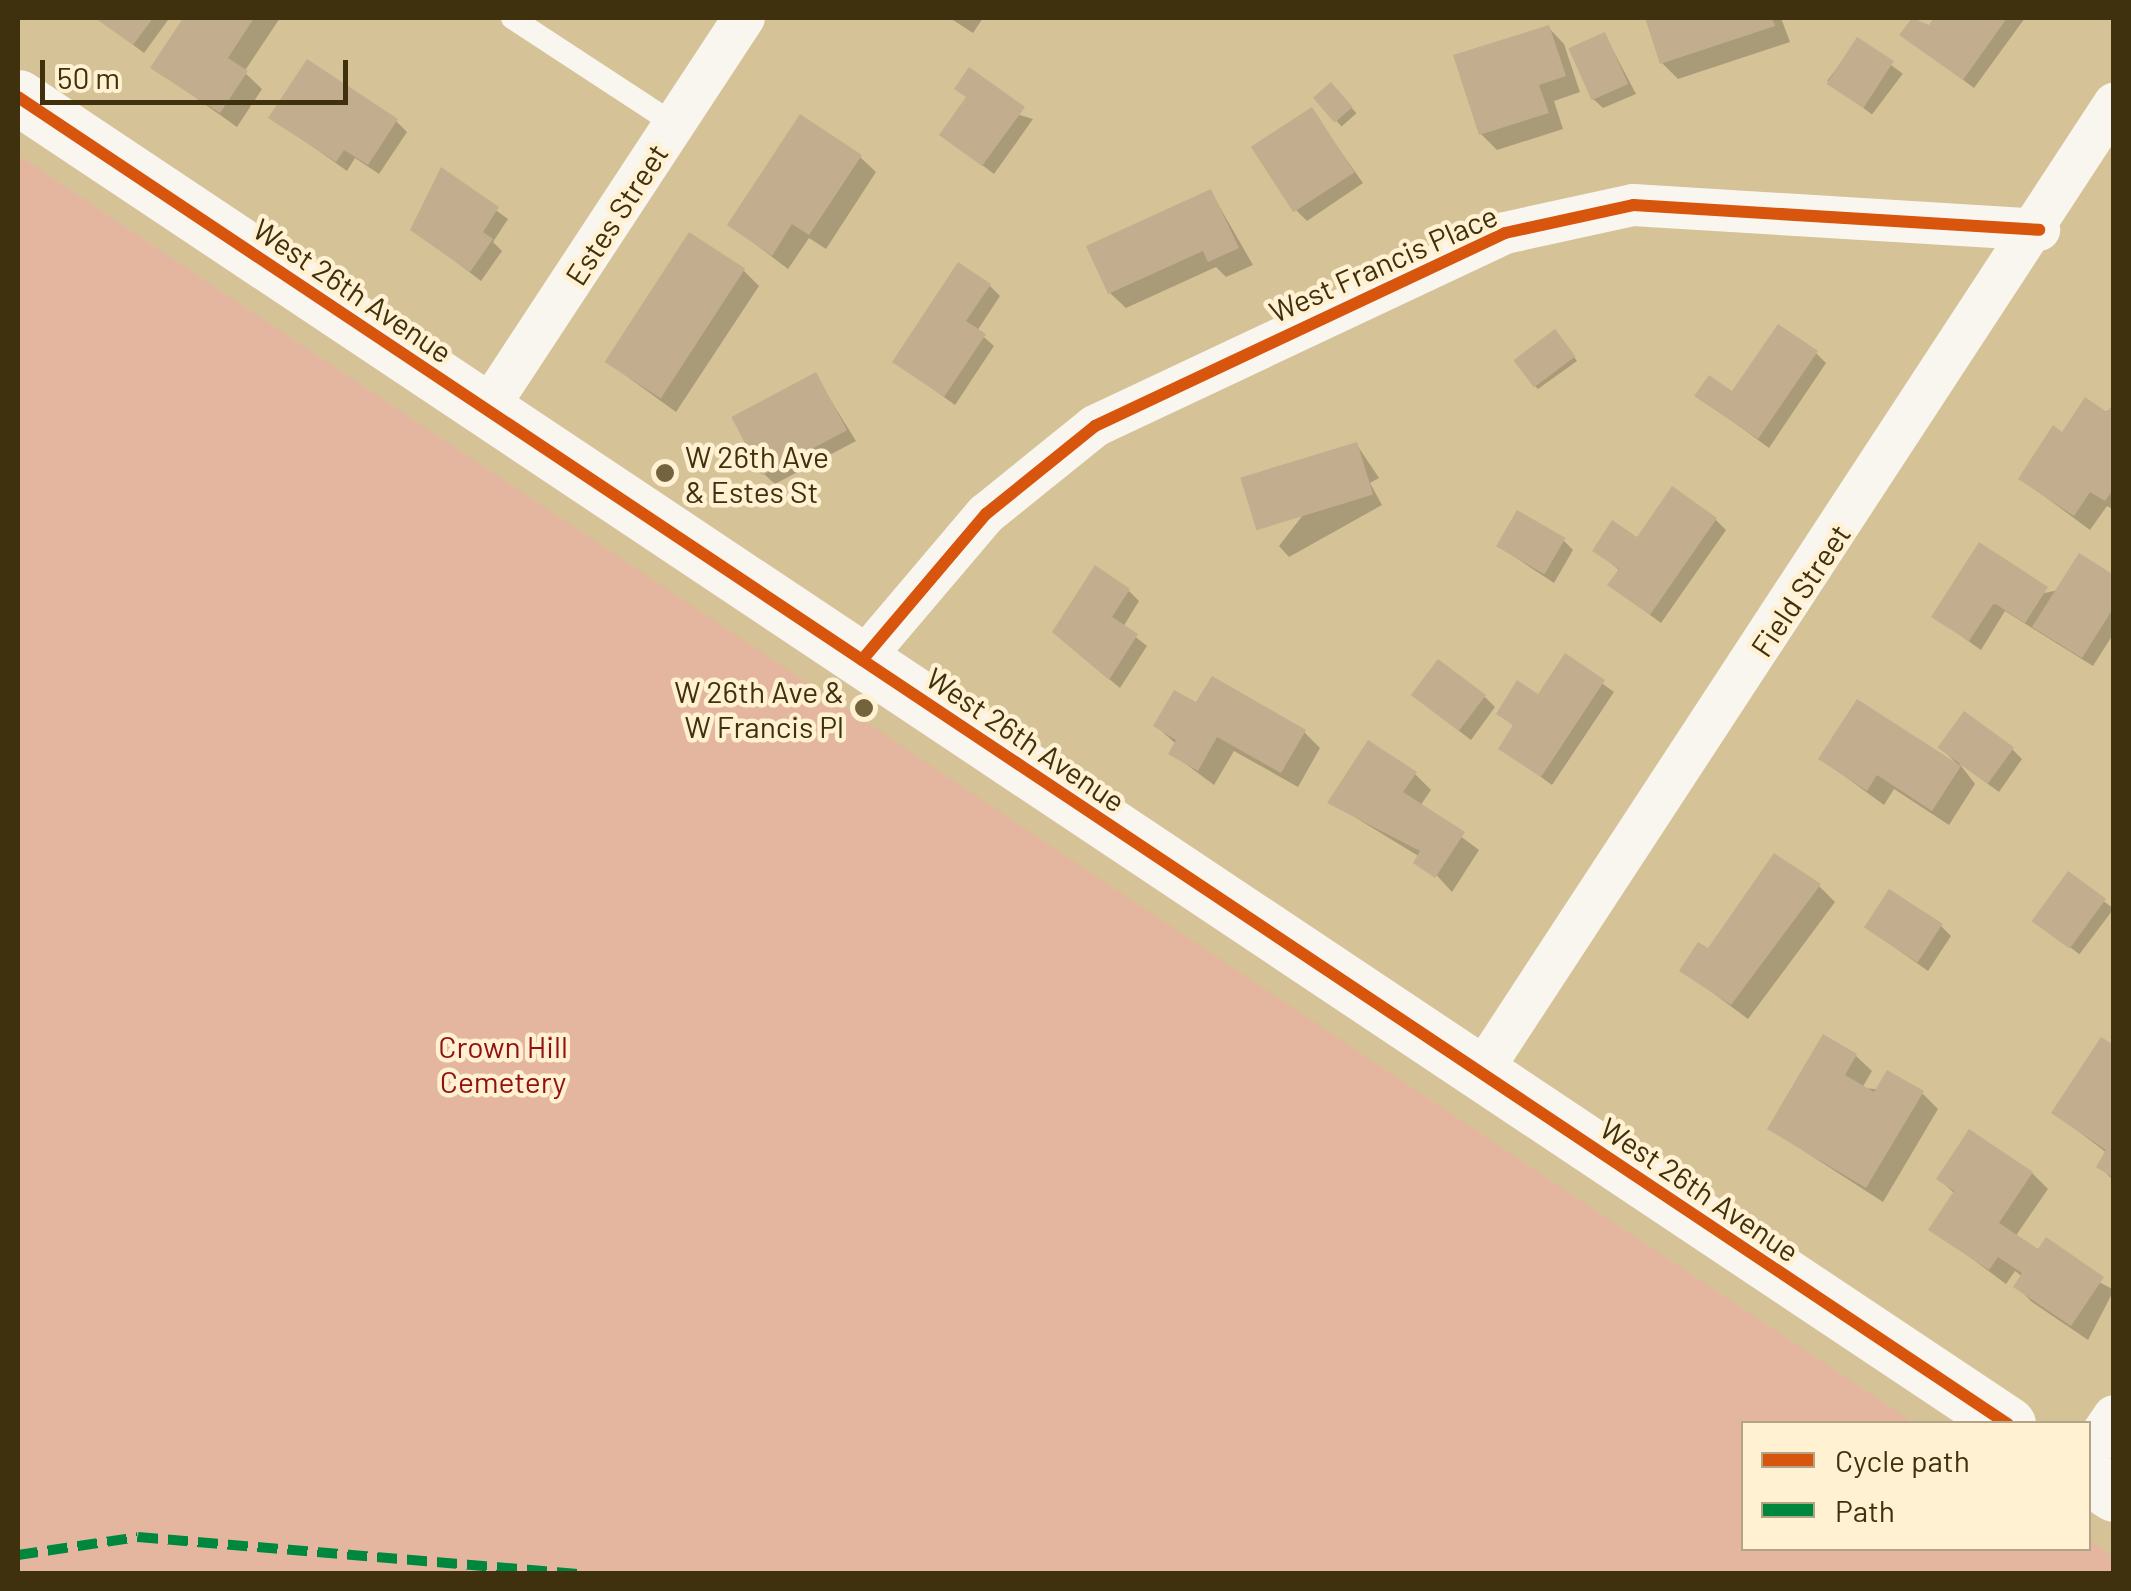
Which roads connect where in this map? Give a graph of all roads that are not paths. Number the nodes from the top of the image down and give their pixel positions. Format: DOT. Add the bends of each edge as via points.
graph roads {
  1 [pos="512,18"];
  2 [pos="744,18"];
  3 [pos="18,97"];
  4 [pos="2114,104"];
  5 [pos="674,124"];
  6 [pos="2040,230"];
  7 [pos="487,410"];
  8 [pos="862,660"];
  9 [pos="1481,1072"];
  10 [pos="2114,1416"];
  11 [pos="2004,1421"];
  12 [pos="2091,1450"];
  13 [pos="2091,1479"];
  14 [pos="2114,1494"];
  1 -- 5 [label="lane"];
  2 -- 5 [label="street, Estes Street"];
  3 -- 7 [label="street, West 26th Avenue"];
  4 -- 6 [label="street, Field Street"];
  5 -- 7 [label="street, Estes Street"];
  6 -- 8 [label="street, West Francis Place" via="1633,205 1506,233 1094,426 986,514"];
  6 -- 9 [label="street, Field Street"];
  7 -- 8 [label="street, West 26th Avenue"];
  8 -- 9 [label="street, West 26th Avenue"];
  9 -- 11 [label="street, West 26th Avenue"];
  10 -- 12 [label="street"];
  13 -- 14 [label="street"];
}
